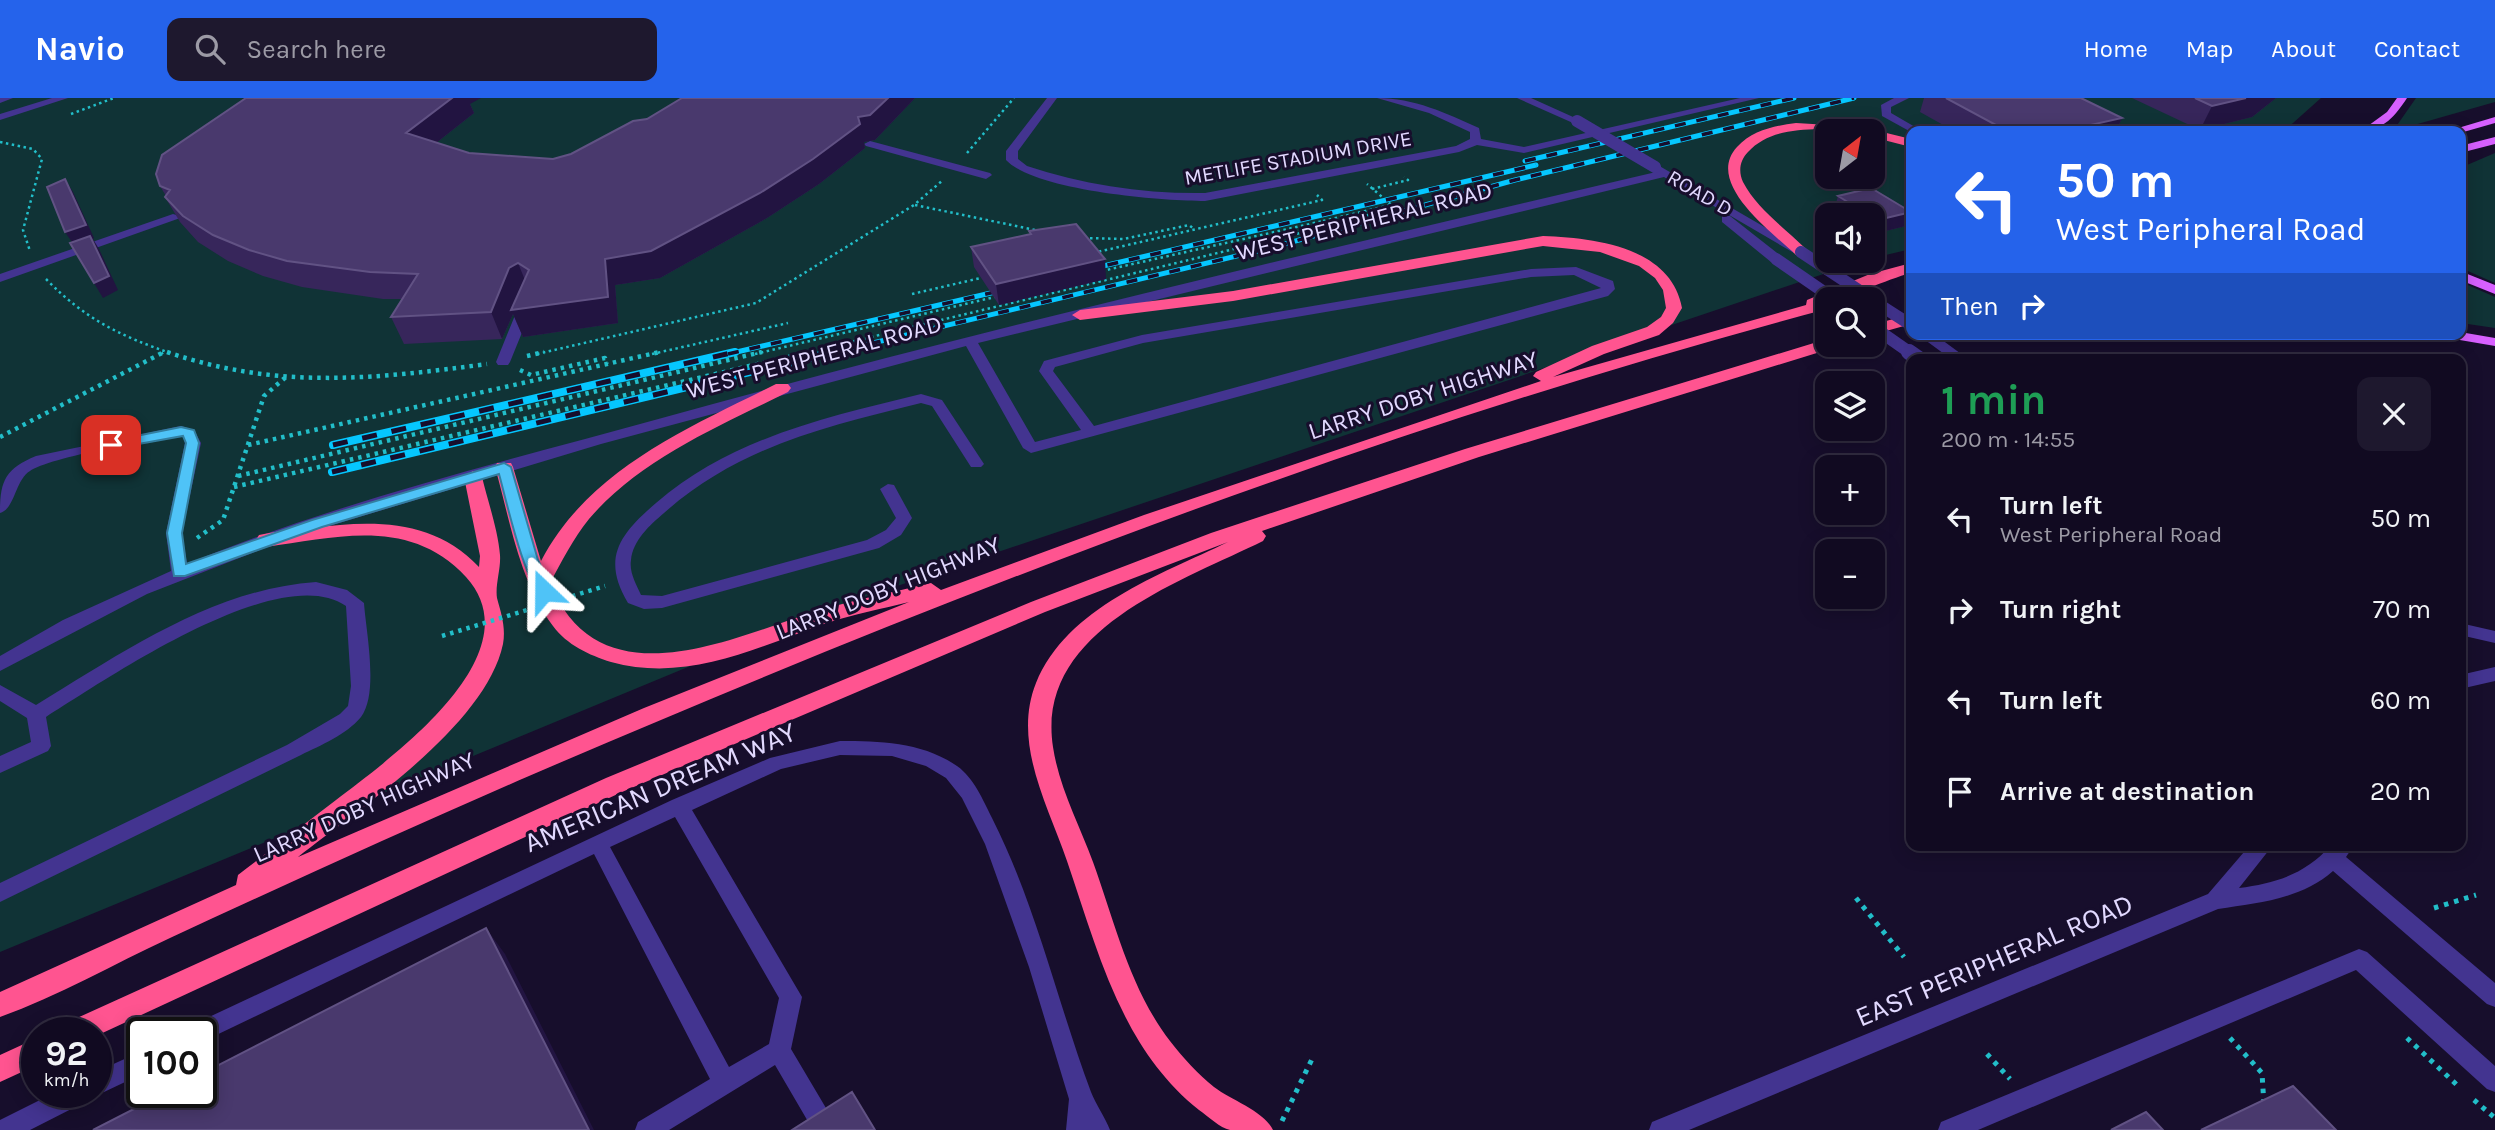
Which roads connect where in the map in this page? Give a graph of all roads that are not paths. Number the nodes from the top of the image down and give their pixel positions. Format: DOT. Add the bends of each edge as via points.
graph roads {
  1 [pos="8,98"];
  2 [pos="63,98"];
  3 [pos="1052,98"];
  4 [pos="1382,98"];
  5 [pos="1522,98"];
  6 [pos="1754,98"];
  7 [pos="1904,98"];
  8 [pos="2073,98"];
  9 [pos="2402,98"];
  10 [pos="0,100"];
  11 [pos="0,117"];
  12 [pos="2495,120"];
  13 [pos="1908,126"];
  14 [pos="2116,126"];
  15 [pos="2373,126"];
  16 [pos="1815,128"];
  17 [pos="2466,128"];
  18 [pos="1885,136"];
  19 [pos="2495,140"];
  20 [pos="1476,141"];
  21 [pos="1906,142"];
  22 [pos="870,144"];
  23 [pos="2466,148"];
  24 [pos="1660,170"];
  25 [pos="986,175"];
  26 [pos="177,218"];
  27 [pos="1801,252"];
  28 [pos="1906,269"];
  29 [pos="0,278"];
  30 [pos="2466,278"];
  31 [pos="1906,283"];
  32 [pos="1816,287"];
  33 [pos="1854,287"];
  34 [pos="1885,289"];
  35 [pos="2495,290"];
  36 [pos="530,296"];
  37 [pos="1815,307"];
  38 [pos="1885,308"];
  39 [pos="1080,315"];
  40 [pos="1785,315"];
  41 [pos="1906,320"];
  42 [pos="1906,322"];
  43 [pos="1885,325"];
  44 [pos="1885,337"];
  45 [pos="2466,337"];
  46 [pos="1933,340"];
  47 [pos="970,342"];
  48 [pos="2495,342"];
  49 [pos="1815,348"];
  50 [pos="1911,354"];
  51 [pos="1954,354"];
  52 [pos="503,362"];
  53 [pos="782,388"];
  54 [pos="1477,407"];
  55 [pos="1090,432"];
  56 [pos="976,464"];
  57 [pos="504,467"];
  58 [pos="472,477"];
  59 [pos="888,489"];
  60 [pos="0,508"];
  61 [pos="1304,511"];
  62 [pos="266,540"];
  63 [pos="1024,566"];
  64 [pos="180,572"];
  65 [pos="541,580"];
  66 [pos="487,593"];
  67 [pos="2466,630"];
  68 [pos="2495,637"];
  69 [pos="0,664"];
  70 [pos="2495,674"];
  71 [pos="2466,681"];
  72 [pos="0,692"];
  73 [pos="36,714"];
  74 [pos="0,765"];
  75 [pos="680,806"];
  76 [pos="598,843"];
  77 [pos="2258,851"];
  78 [pos="2339,852"];
  79 [pos="0,893"];
  80 [pos="2216,900"];
  81 [pos="220,902"];
  82 [pos="2495,997"];
  83 [pos="0,1005"];
  84 [pos="108,1017"];
  85 [pos="217,1024"];
  86 [pos="779,1050"];
  87 [pos="21,1059"];
  88 [pos="0,1069"];
  89 [pos="2495,1081"];
  90 [pos="725,1083"];
  91 [pos="1081,1099"];
  92 [pos="49,1108"];
  93 [pos="651,1129"];
  94 [pos="5,1130"];
  95 [pos="827,1130"];
  96 [pos="1078,1130"];
  97 [pos="1098,1130"];
  98 [pos="1258,1130"];
  99 [pos="1661,1130"];
  100 [pos="1950,1130"];
  1 -- 10 [label="street"];
  2 -- 11 [label="street"];
  3 -- 20 [label="street, METLIFE STADIUM DRIVE" via="1012,150 1012,160 1019,168 1042,176 1177,198 1205,197 1466,147"];
  4 -- 20 [label="street, METLIFE STADIUM DRIVE" via="1462,122 1475,130"];
  5 -- 24 [label="street, ROAD D, bridge" via="1577,121"];
  6 -- 20 [label="street" via="1524,150"];
  7 -- 13 [label="street" via="1886,105 1886,114"];
  8 -- 14 [label="street"];
  9 -- 15 [label="main road" via="2391,114"];
  12 -- 17 [label="main road"];
  16 -- 27 [label="highway" via="1760,134 1747,142 1733,163 1734,177 1747,196"];
  18 -- 21 [label="highway"];
  19 -- 23 [label="main road"];
  22 -- 25 [label="street"];
  24 -- 27 [label="street, ROAD D"];
  24 -- 32 [label="street, bridge"];
  24 -- 39 [label="street, WEST PERIPHERAL ROAD"];
  26 -- 29 [label="street"];
  27 -- 33 [label="street, ROAD D, bridge"];
  28 -- 40 [label="highway"];
  30 -- 35 [label="main road"];
  31 -- 34 [label="highway"];
  36 -- 52 [label="street"];
  37 -- 40 [label="highway, LARRY DOBY HIGHWAY"];
  38 -- 42 [label="street, ROAD D, bridge"];
  39 -- 47 [label="street, WEST PERIPHERAL ROAD"];
  39 -- 54 [label="highway" via="1233,296 1543,242 1613,250 1652,268 1668,284 1674,308 1662,326 1598,349"];
  40 -- 54 [label="highway, LARRY DOBY HIGHWAY"];
  41 -- 43 [label="highway"];
  44 -- 50 [label="street, bridge"];
  45 -- 48 [label="main road"];
  46 -- 51 [label="street"];
  47 -- 53 [label="street, WEST PERIPHERAL ROAD"];
  47 -- 55 [label="street" via="1031,449"];
  49 -- 61 [label="highway" via="1547,428"];
  53 -- 57 [label="street, WEST PERIPHERAL ROAD"];
  53 -- 65 [label="highway" via="667,446 612,484 575,521"];
  54 -- 63 [label="highway, LARRY DOBY HIGHWAY"];
  55 -- 55 [label="street" via="1603,293 1608,284 1576,271 1531,273 1142,340 1049,364 1046,371"];
  56 -- 59 [label="street" via="930,399 773,437 718,464 671,496 639,528 622,564 634,599 662,602 873,544 901,527 904,518"];
  57 -- 58 [label="street, WEST PERIPHERAL ROAD"];
  57 -- 65 [label="highway"];
  58 -- 62 [label="street, WEST PERIPHERAL ROAD"];
  58 -- 66 [label="highway" via="490,556"];
  60 -- 64 [label="street" via="14,474 41,459 189,433 192,443 174,533"];
  61 -- 84 [label="highway" via="1131,570 741,730 478,845"];
  61 -- 98 [label="highway" via="1123,604 1091,626 1052,672 1040,716 1051,782 1145,1030 1189,1083 1228,1114"];
  62 -- 64 [label="street, WEST PERIPHERAL ROAD"];
  62 -- 66 [label="highway" via="361,530 415,532 432,537 458,556"];
  63 -- 65 [label="highway" via="822,617 707,657 669,662 630,660 581,641 560,622"];
  63 -- 81 [label="highway, LARRY DOBY HIGHWAY" via="615,731"];
  64 -- 69 [label="street, WEST PERIPHERAL ROAD" via="74,621"];
  66 -- 81 [label="highway" via="494,618 487,657 477,680 446,722 391,771"];
  67 -- 68 [label="street"];
  70 -- 71 [label="street"];
  72 -- 73 [label="street"];
  73 -- 74 [label="street" via="41,746"];
  73 -- 79 [label="street" via="157,642 264,597 314,587 340,593 355,603 360,690 357,708 340,724"];
  75 -- 76 [label="street, AMERICAN DREAM WAY"];
  75 -- 86 [label="street" via="791,997"];
  75 -- 91 [label="street, AMERICAN DREAM WAY" via="777,763 840,748 902,751 932,760 953,773 970,793 995,844"];
  76 -- 85 [label="street, AMERICAN DREAM WAY"];
  76 -- 90 [label="street"];
  77 -- 80 [label="street"];
  78 -- 80 [label="street, EAST PERIPHERAL ROAD" via="2283,891"];
  78 -- 82 [label="street"];
  80 -- 99 [label="street, EAST PERIPHERAL ROAD"];
  81 -- 83 [label="highway, LARRY DOBY HIGHWAY"];
  86 -- 90 [label="street"];
  86 -- 95 [label="street"];
  87 -- 88 [label="highway"];
  89 -- 100 [label="street" via="2359,959"];
  90 -- 93 [label="street"];
  91 -- 96 [label="street"];
  91 -- 97 [label="street, AMERICAN DREAM WAY"];
  92 -- 94 [label="street"];
}
